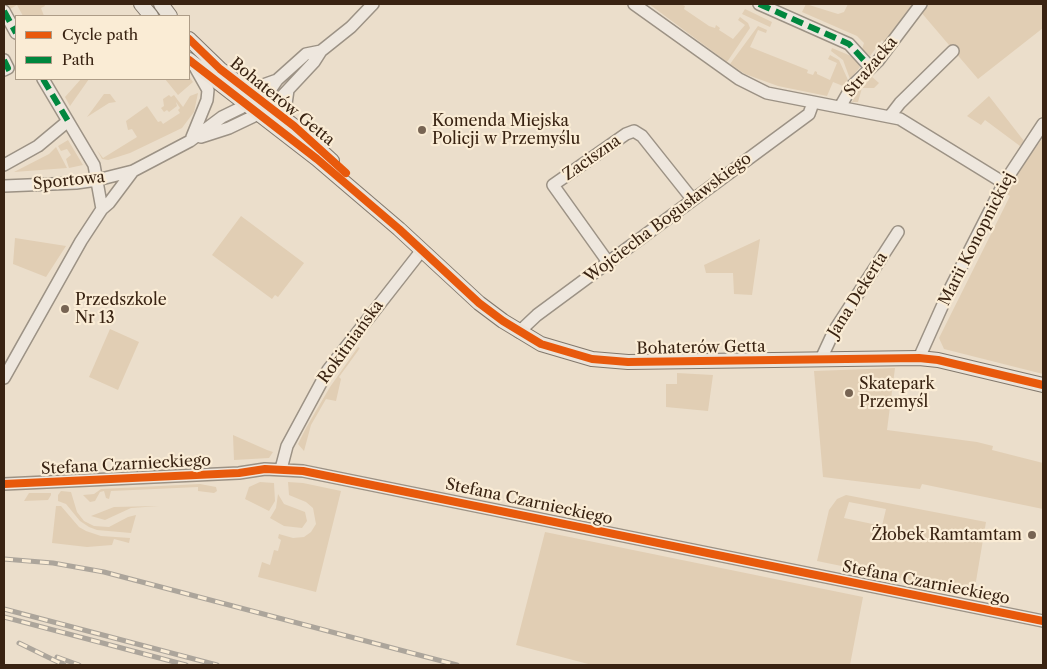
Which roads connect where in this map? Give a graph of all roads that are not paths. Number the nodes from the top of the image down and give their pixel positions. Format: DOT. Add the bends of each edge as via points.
graph roads {
  1 [pos="141,4"];
  2 [pos="161,4"];
  3 [pos="373,4"];
  4 [pos="634,4"];
  5 [pos="759,4"];
  6 [pos="921,4"];
  7 [pos="4,11"];
  8 [pos="150,15"];
  9 [pos="169,15"];
  10 [pos="15,31"];
  11 [pos="190,40"];
  12 [pos="321,51"];
  13 [pos="953,51"];
  14 [pos="191,63"];
  15 [pos="870,67"];
  16 [pos="44,80"];
  17 [pos="277,80"];
  18 [pos="243,87"];
  19 [pos="288,90"];
  20 [pos="253,102"];
  21 [pos="813,103"];
  22 [pos="840,108"];
  23 [pos="265,111"];
  24 [pos="890,116"];
  25 [pos="68,120"];
  26 [pos="288,122"];
  27 [pos="1043,124"];
  28 [pos="190,141"];
  29 [pos="4,165"];
  30 [pos="133,171"];
  31 [pos="97,180"];
  32 [pos="1004,183"];
  33 [pos="4,186"];
  34 [pos="694,198"];
  35 [pos="102,209"];
  36 [pos="400,229"];
  37 [pos="898,232"];
  38 [pos="422,250"];
  39 [pos="608,262"];
  40 [pos="519,332"];
  41 [pos="919,358"];
  42 [pos="821,359"];
  43 [pos="4,378"];
  44 [pos="1043,385"];
  45 [pos="281,469"];
  46 [pos="4,484"];
  47 [pos="1043,621"];
  1 -- 8 [label="main road"];
  2 -- 9 [label="main road"];
  3 -- 12 [label="street"];
  4 -- 21 [label="street" via="739,80 767,93"];
  5 -- 15 [label="street" via="849,44"];
  6 -- 15 [label="street, Strażacka" via="888,50"];
  7 -- 10 [label="street"];
  11 -- 18 [label="main road, Bohaterów Getta"];
  12 -- 17 [label="street" via="306,54"];
  12 -- 19 [label="street"];
  13 -- 24 [label="street"];
  14 -- 20 [label="main road, Bohaterów Getta"];
  14 -- 28 [label="street" via="208,90 200,122"];
  15 -- 22 [label="street, Strażacka" via="852,86"];
  16 -- 25 [label="street"];
  17 -- 18 [label="street"];
  17 -- 20 [label="street" via="268,93"];
  18 -- 20 [label="main road, Bohaterów Getta"];
  19 -- 23 [label="street"];
  19 -- 26 [label="street" via="285,111"];
  20 -- 23 [label="main road, Bohaterów Getta"];
  20 -- 28 [label="street" via="222,117"];
  21 -- 22 [label="street"];
  21 -- 34 [label="street, Wojciecha Bogusławskiego" via="809,114"];
  22 -- 24 [label="street"];
  23 -- 26 [label="main road, Bohaterów Getta"];
  23 -- 28 [label="street"];
  23 -- 36 [label="main road, Bohaterów Getta"];
  24 -- 32 [label="street" via="902,120"];
  25 -- 29 [label="street, Sportowa" via="38,146"];
  25 -- 31 [label="street" via="94,164"];
  26 -- 36 [label="main road, Bohaterów Getta" via="355,182"];
  27 -- 32 [label="street, Marii Konopnickiej"];
  28 -- 30 [label="street"];
  30 -- 31 [label="street, Sportowa"];
  30 -- 35 [label="street"];
  31 -- 33 [label="street, Sportowa"];
  31 -- 35 [label="street"];
  32 -- 41 [label="street, Marii Konopnickiej"];
  34 -- 39 [label="street, Wojciecha Bogusławskiego"];
  34 -- 39 [label="street, Zaciszna" via="689,196 642,136 634,131 553,185"];
  35 -- 43 [label="street"];
  36 -- 38 [label="main road, Bohaterów Getta"];
  37 -- 42 [label="street, Jana Dekerta" via="834,331"];
  38 -- 40 [label="main road, Bohaterów Getta" via="480,303"];
  38 -- 45 [label="street, Rokitniańska" via="328,370 287,446"];
  39 -- 40 [label="street, Wojciecha Bogusławskiego"];
  40 -- 42 [label="main road, Bohaterów Getta" via="541,344 592,360"];
  41 -- 42 [label="main road, Bohaterów Getta"];
  41 -- 44 [label="main road, Bohaterów Getta"];
  45 -- 46 [label="street, Stefana Czarnieckiego"];
  45 -- 47 [label="street, Stefana Czarnieckiego" via="350,480"];
}
